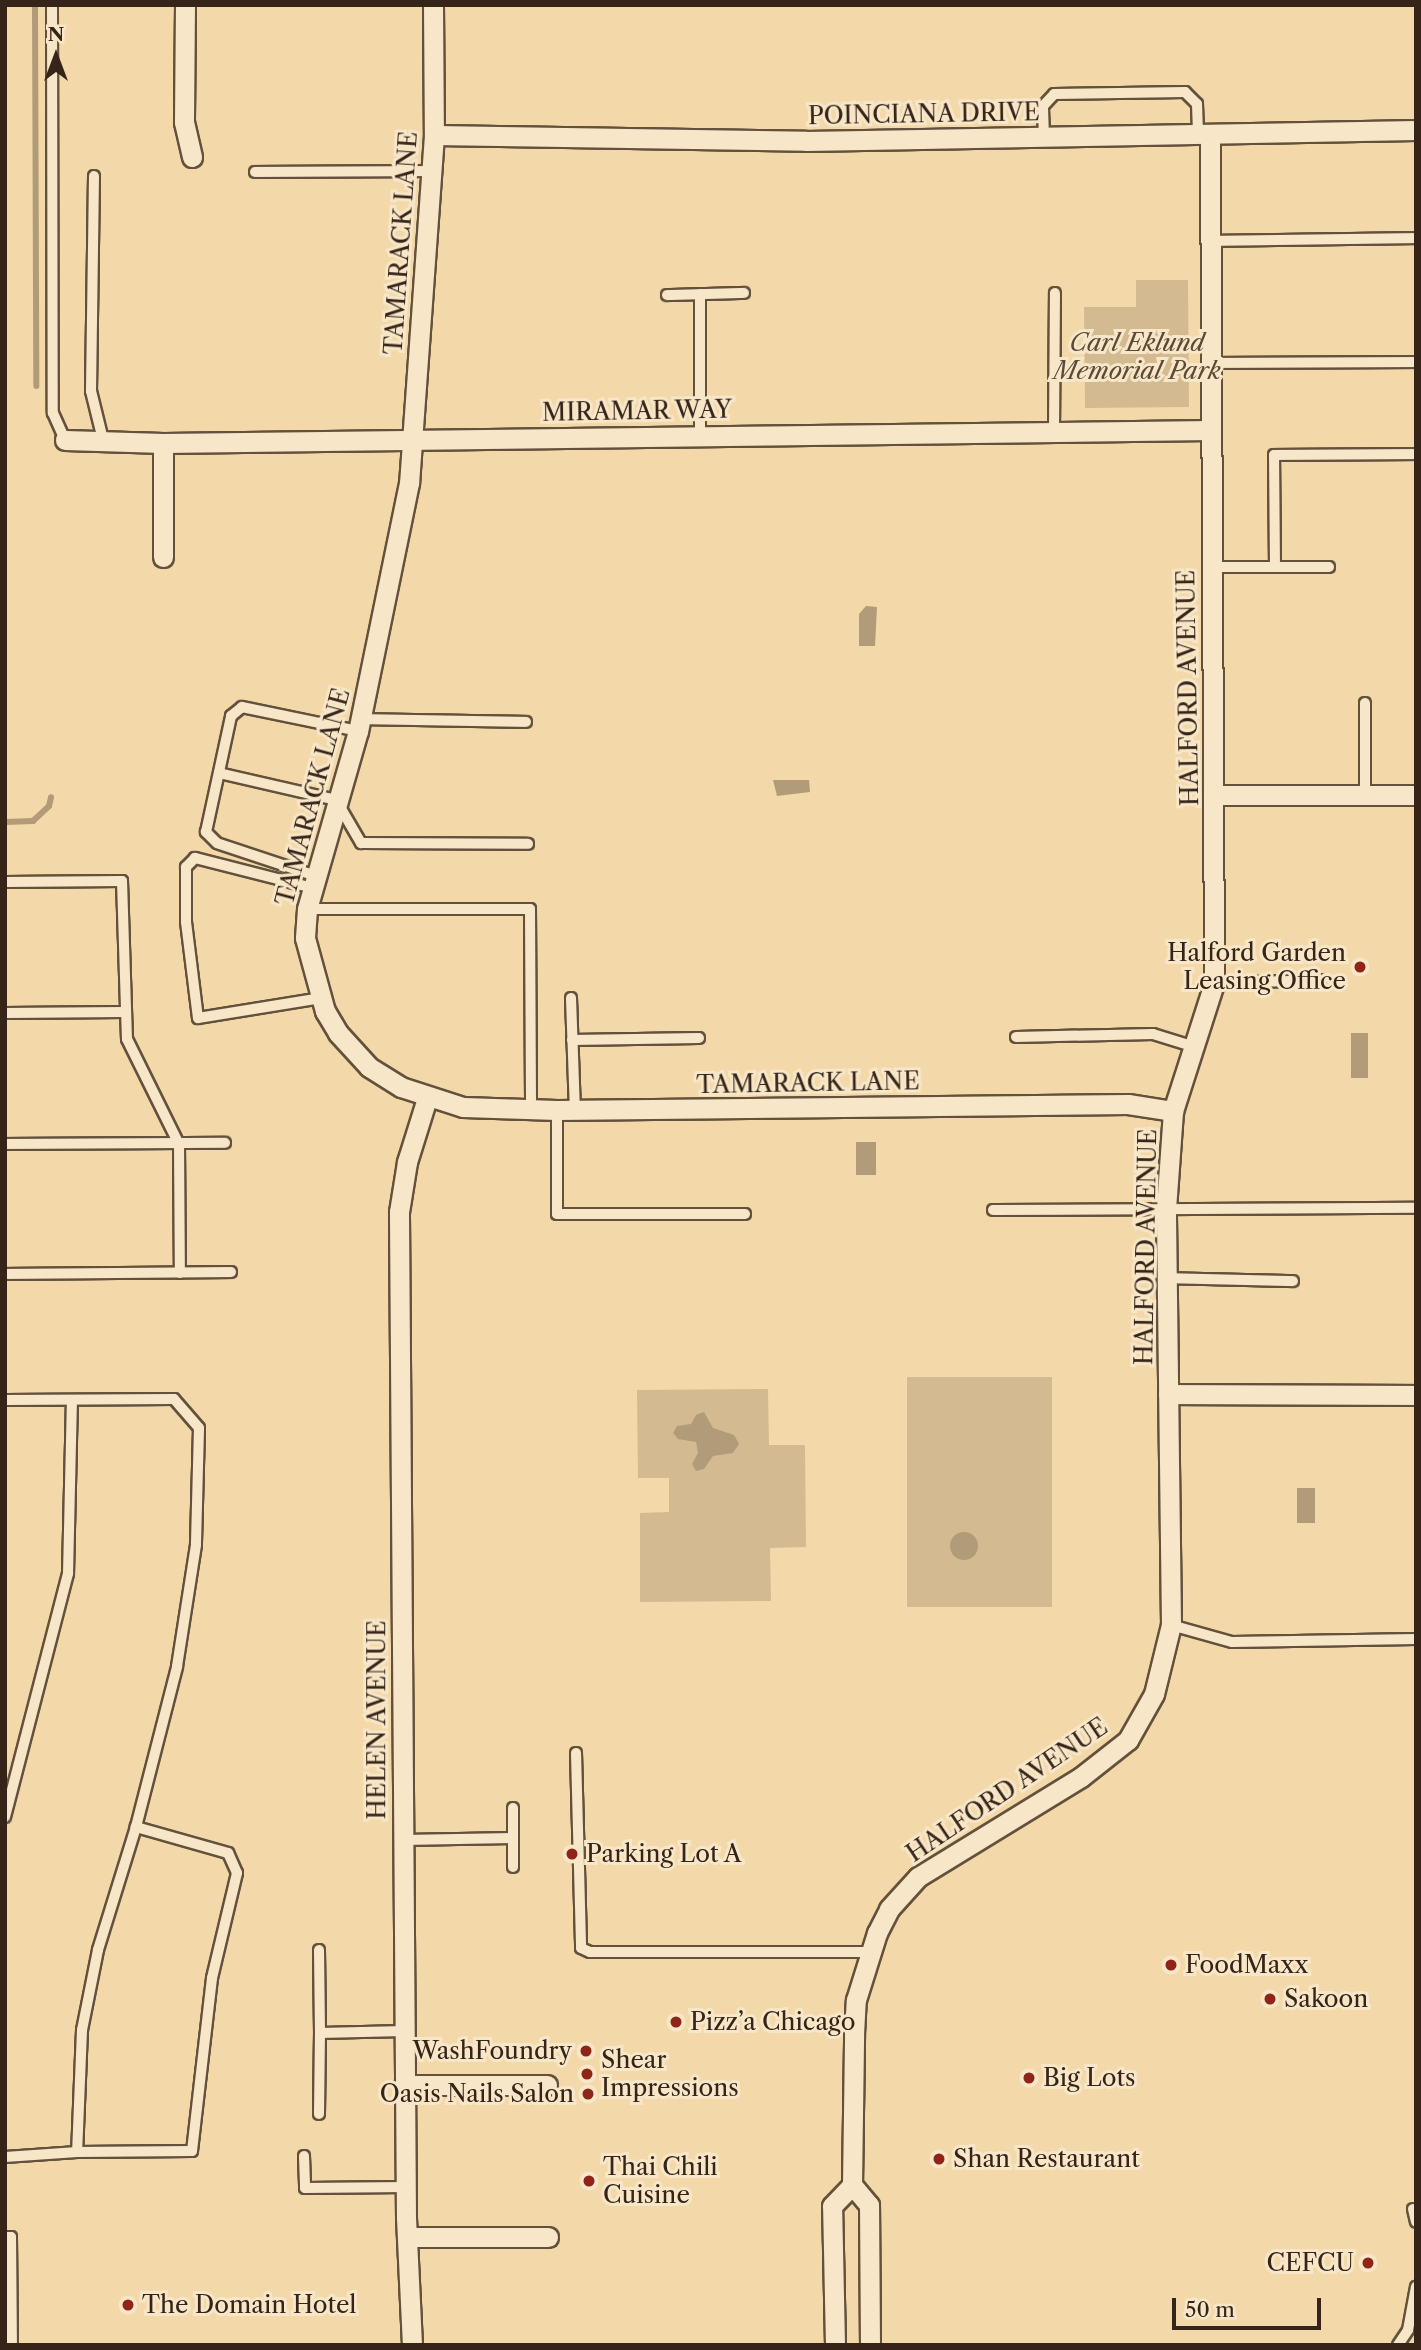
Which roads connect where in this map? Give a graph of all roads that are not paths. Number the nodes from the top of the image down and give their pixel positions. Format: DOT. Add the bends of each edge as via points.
graph roads {
  1 [pos="52,5"];
  2 [pos="185,5"];
  3 [pos="433,5"];
  4 [pos="1416,130"];
  5 [pos="1204,134"];
  6 [pos="434,135"];
  7 [pos="1044,137"];
  8 [pos="192,157"];
  9 [pos="432,171"];
  10 [pos="255,172"];
  11 [pos="94,176"];
  12 [pos="1416,238"];
  13 [pos="1209,241"];
  14 [pos="744,293"];
  15 [pos="1055,293"];
  16 [pos="701,294"];
  17 [pos="667,295"];
  18 [pos="1416,362"];
  19 [pos="1210,363"];
  20 [pos="1211,430"];
  21 [pos="1054,431"];
  22 [pos="700,435"];
  23 [pos="412,439"];
  24 [pos="65,440"];
  25 [pos="103,440"];
  26 [pos="163,443"];
  27 [pos="1416,454"];
  28 [pos="163,557"];
  29 [pos="1212,567"];
  30 [pos="1275,567"];
  31 [pos="1329,567"];
  32 [pos="1366,703"];
  33 [pos="526,722"];
  34 [pos="359,725"];
  35 [pos="219,773"];
  36 [pos="1214,795"];
  37 [pos="1365,795"];
  38 [pos="1416,795"];
  39 [pos="336,800"];
  40 [pos="528,844"];
  41 [pos="314,882"];
  42 [pos="5,883"];
  43 [pos="307,909"];
  44 [pos="1320,980"];
  45 [pos="1214,983"];
  46 [pos="321,998"];
  47 [pos="571,998"];
  48 [pos="124,1012"];
  49 [pos="5,1013"];
  50 [pos="1016,1037"];
  51 [pos="699,1038"];
  52 [pos="572,1040"];
  53 [pos="1196,1047"];
  54 [pos="427,1098"];
  55 [pos="531,1110"];
  56 [pos="566,1110"];
  57 [pos="1173,1111"];
  58 [pos="225,1143"];
  59 [pos="5,1144"];
  60 [pos="179,1144"];
  61 [pos="1416,1208"];
  62 [pos="1166,1209"];
  63 [pos="993,1210"];
  64 [pos="745,1213"];
  65 [pos="231,1272"];
  66 [pos="5,1273"];
  67 [pos="180,1273"];
  68 [pos="1167,1278"];
  69 [pos="1293,1281"];
  70 [pos="1168,1395"];
  71 [pos="1416,1395"];
  72 [pos="5,1400"];
  73 [pos="72,1400"];
  74 [pos="1171,1625"];
  75 [pos="1416,1639"];
  76 [pos="576,1753"];
  77 [pos="513,1808"];
  78 [pos="5,1817"];
  79 [pos="136,1827"];
  80 [pos="513,1838"];
  81 [pos="403,1840"];
  82 [pos="513,1867"];
  83 [pos="318,1950"];
  84 [pos="870,1952"];
  85 [pos="404,2031"];
  86 [pos="320,2033"];
  87 [pos="404,2085"];
  88 [pos="547,2085"];
  89 [pos="319,2114"];
  90 [pos="77,2152"];
  91 [pos="304,2155"];
  92 [pos="5,2157"];
  93 [pos="852,2185"];
  94 [pos="405,2187"];
  95 [pos="1413,2209"];
  96 [pos="1416,2222"];
  97 [pos="5,2237"];
  98 [pos="408,2237"];
  99 [pos="548,2237"];
  100 [pos="1416,2287"];
  101 [pos="12,2345"];
  102 [pos="412,2345"];
  103 [pos="835,2345"];
  104 [pos="870,2345"];
  105 [pos="1398,2345"];
  1 -- 24 [label="lane" via="53,413"];
  2 -- 8 [label="street" via="184,122"];
  3 -- 6 [label="street, TAMARACK LANE"];
  4 -- 5 [label="street, POINCIANA DRIVE"];
  5 -- 7 [label="street, POINCIANA DRIVE"];
  5 -- 7 [label="lane" via="1197,104 1185,92 1054,93 1044,106"];
  5 -- 13 [label="street, HALFORD AVENUE"];
  6 -- 7 [label="street, POINCIANA DRIVE" via="796,141"];
  6 -- 9 [label="street, TAMARACK LANE"];
  9 -- 10 [label="lane"];
  9 -- 23 [label="street, TAMARACK LANE"];
  11 -- 25 [label="lane" via="91,391"];
  12 -- 13 [label="lane"];
  13 -- 19 [label="street, HALFORD AVENUE"];
  14 -- 16 [label="lane"];
  15 -- 21 [label="lane"];
  16 -- 17 [label="lane"];
  16 -- 22 [label="lane"];
  18 -- 19 [label="lane"];
  19 -- 20 [label="street, HALFORD AVENUE"];
  20 -- 21 [label="street, MIRAMAR WAY"];
  20 -- 29 [label="street, HALFORD AVENUE"];
  21 -- 22 [label="street, MIRAMAR WAY"];
  22 -- 23 [label="street, MIRAMAR WAY"];
  23 -- 26 [label="street, MIRAMAR WAY"];
  23 -- 34 [label="street, TAMARACK LANE" via="409,483"];
  24 -- 25 [label="street, MIRAMAR WAY"];
  25 -- 26 [label="street, MIRAMAR WAY"];
  26 -- 28 [label="street"];
  27 -- 30 [label="lane" via="1274,455"];
  29 -- 30 [label="lane"];
  29 -- 36 [label="street, HALFORD AVENUE"];
  30 -- 31 [label="lane"];
  32 -- 37 [label="lane"];
  33 -- 34 [label="lane"];
  34 -- 35 [label="lane" via="242,707 231,716"];
  34 -- 39 [label="street, TAMARACK LANE"];
  35 -- 39 [label="lane"];
  35 -- 41 [label="lane" via="206,832 209,837"];
  36 -- 37 [label="street"];
  36 -- 45 [label="street, HALFORD AVENUE"];
  37 -- 38 [label="street"];
  39 -- 40 [label="lane" via="361,843"];
  39 -- 41 [label="street, TAMARACK LANE"];
  41 -- 43 [label="street, TAMARACK LANE"];
  41 -- 46 [label="lane" via="195,858 186,867 186,922 198,1018"];
  42 -- 48 [label="lane" via="122,881"];
  43 -- 46 [label="street, TAMARACK LANE" via="305,938"];
  43 -- 55 [label="lane" via="530,909"];
  44 -- 45 [label="lane"];
  45 -- 53 [label="street, HALFORD AVENUE"];
  46 -- 54 [label="street, TAMARACK LANE" via="338,1033 369,1068"];
  47 -- 52 [label="lane"];
  48 -- 49 [label="lane"];
  48 -- 60 [label="lane" via="127,1039"];
  50 -- 53 [label="lane" via="1153,1034"];
  51 -- 52 [label="lane"];
  52 -- 56 [label="lane"];
  53 -- 57 [label="street, HALFORD AVENUE"];
  54 -- 55 [label="street, TAMARACK LANE" via="463,1107"];
  54 -- 81 [label="street, HELEN AVENUE" via="407,1161 399,1212"];
  55 -- 56 [label="street, TAMARACK LANE"];
  56 -- 57 [label="street, TAMARACK LANE" via="1128,1104"];
  56 -- 64 [label="lane" via="557,1214"];
  57 -- 62 [label="street, HALFORD AVENUE"];
  58 -- 60 [label="lane"];
  59 -- 60 [label="lane"];
  60 -- 67 [label="lane"];
  61 -- 62 [label="lane"];
  62 -- 63 [label="lane"];
  62 -- 68 [label="street, HALFORD AVENUE"];
  65 -- 67 [label="lane"];
  66 -- 67 [label="lane"];
  68 -- 69 [label="lane"];
  68 -- 70 [label="street, HALFORD AVENUE"];
  70 -- 71 [label="street"];
  70 -- 74 [label="street, HALFORD AVENUE"];
  72 -- 73 [label="lane"];
  73 -- 78 [label="lane" via="68,1574"];
  73 -- 79 [label="lane" via="174,1399 199,1428 197,1545 177,1667"];
  74 -- 75 [label="lane" via="1232,1642"];
  74 -- 84 [label="street, HALFORD AVENUE" via="1154,1694 1128,1740 1080,1777 918,1877 889,1909"];
  76 -- 84 [label="lane" via="581,1948 590,1952"];
  77 -- 80 [label="lane"];
  79 -- 90 [label="lane" via="98,1950 82,2030"];
  79 -- 90 [label="lane" via="228,1853 237,1872 212,1978 192,2151"];
  80 -- 81 [label="lane"];
  80 -- 82 [label="lane"];
  81 -- 85 [label="street, HELEN AVENUE"];
  83 -- 86 [label="lane"];
  84 -- 93 [label="street, HALFORD AVENUE" via="856,2000"];
  85 -- 86 [label="lane"];
  85 -- 87 [label="street, HELEN AVENUE"];
  86 -- 89 [label="lane"];
  87 -- 88 [label="street"];
  87 -- 94 [label="street, HELEN AVENUE"];
  90 -- 92 [label="lane"];
  91 -- 94 [label="lane" via="305,2188"];
  93 -- 103 [label="street" via="832,2206"];
  93 -- 104 [label="street" via="869,2205"];
  94 -- 98 [label="street, HELEN AVENUE"];
  95 -- 96 [label="lane"];
  97 -- 101 [label="lane" via="11,2237"];
  98 -- 99 [label="street"];
  98 -- 102 [label="street, HELEN AVENUE"];
  100 -- 105 [label="lane" via="1408,2330"];
}
